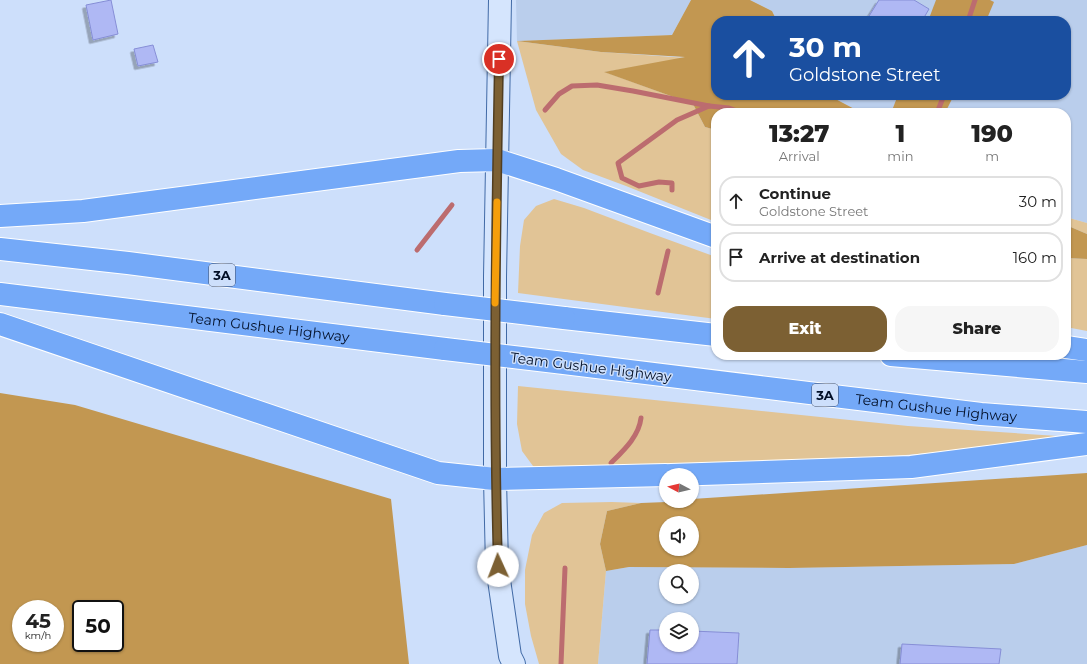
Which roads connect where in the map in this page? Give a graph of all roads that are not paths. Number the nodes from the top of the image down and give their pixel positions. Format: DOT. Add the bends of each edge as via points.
graph roads {
  1 [pos="500,0"];
  2 [pos="497,160"];
  3 [pos="0,216"];
  4 [pos="711,235"];
  5 [pos="0,249"];
  6 [pos="0,294"];
  7 [pos="0,324"];
  8 [pos="711,334"];
  9 [pos="1071,348"];
  10 [pos="1087,350"];
  11 [pos="945,360"];
  12 [pos="1087,372"];
  13 [pos="1087,422"];
  14 [pos="1087,444"];
  15 [pos="699,474"];
  16 [pos="659,475"];
  17 [pos="495,480"];
  18 [pos="514,664"];
  1 -- 2 [label="main road"];
  2 -- 3 [label="highway" via="459,161 83,211"];
  2 -- 4 [label="highway"];
  2 -- 17 [label="main road"];
  5 -- 8 [label="highway, 3A, bridge"];
  6 -- 13 [label="highway, Team Gushue Highway / 3A, bridge" via="981,414"];
  7 -- 17 [label="highway" via="438,473"];
  9 -- 10 [label="highway"];
  11 -- 12 [label="highway"];
  14 -- 15 [label="highway" via="912,468"];
  16 -- 17 [label="highway"];
  17 -- 18 [label="main road" via="498,566 510,656"];
}
